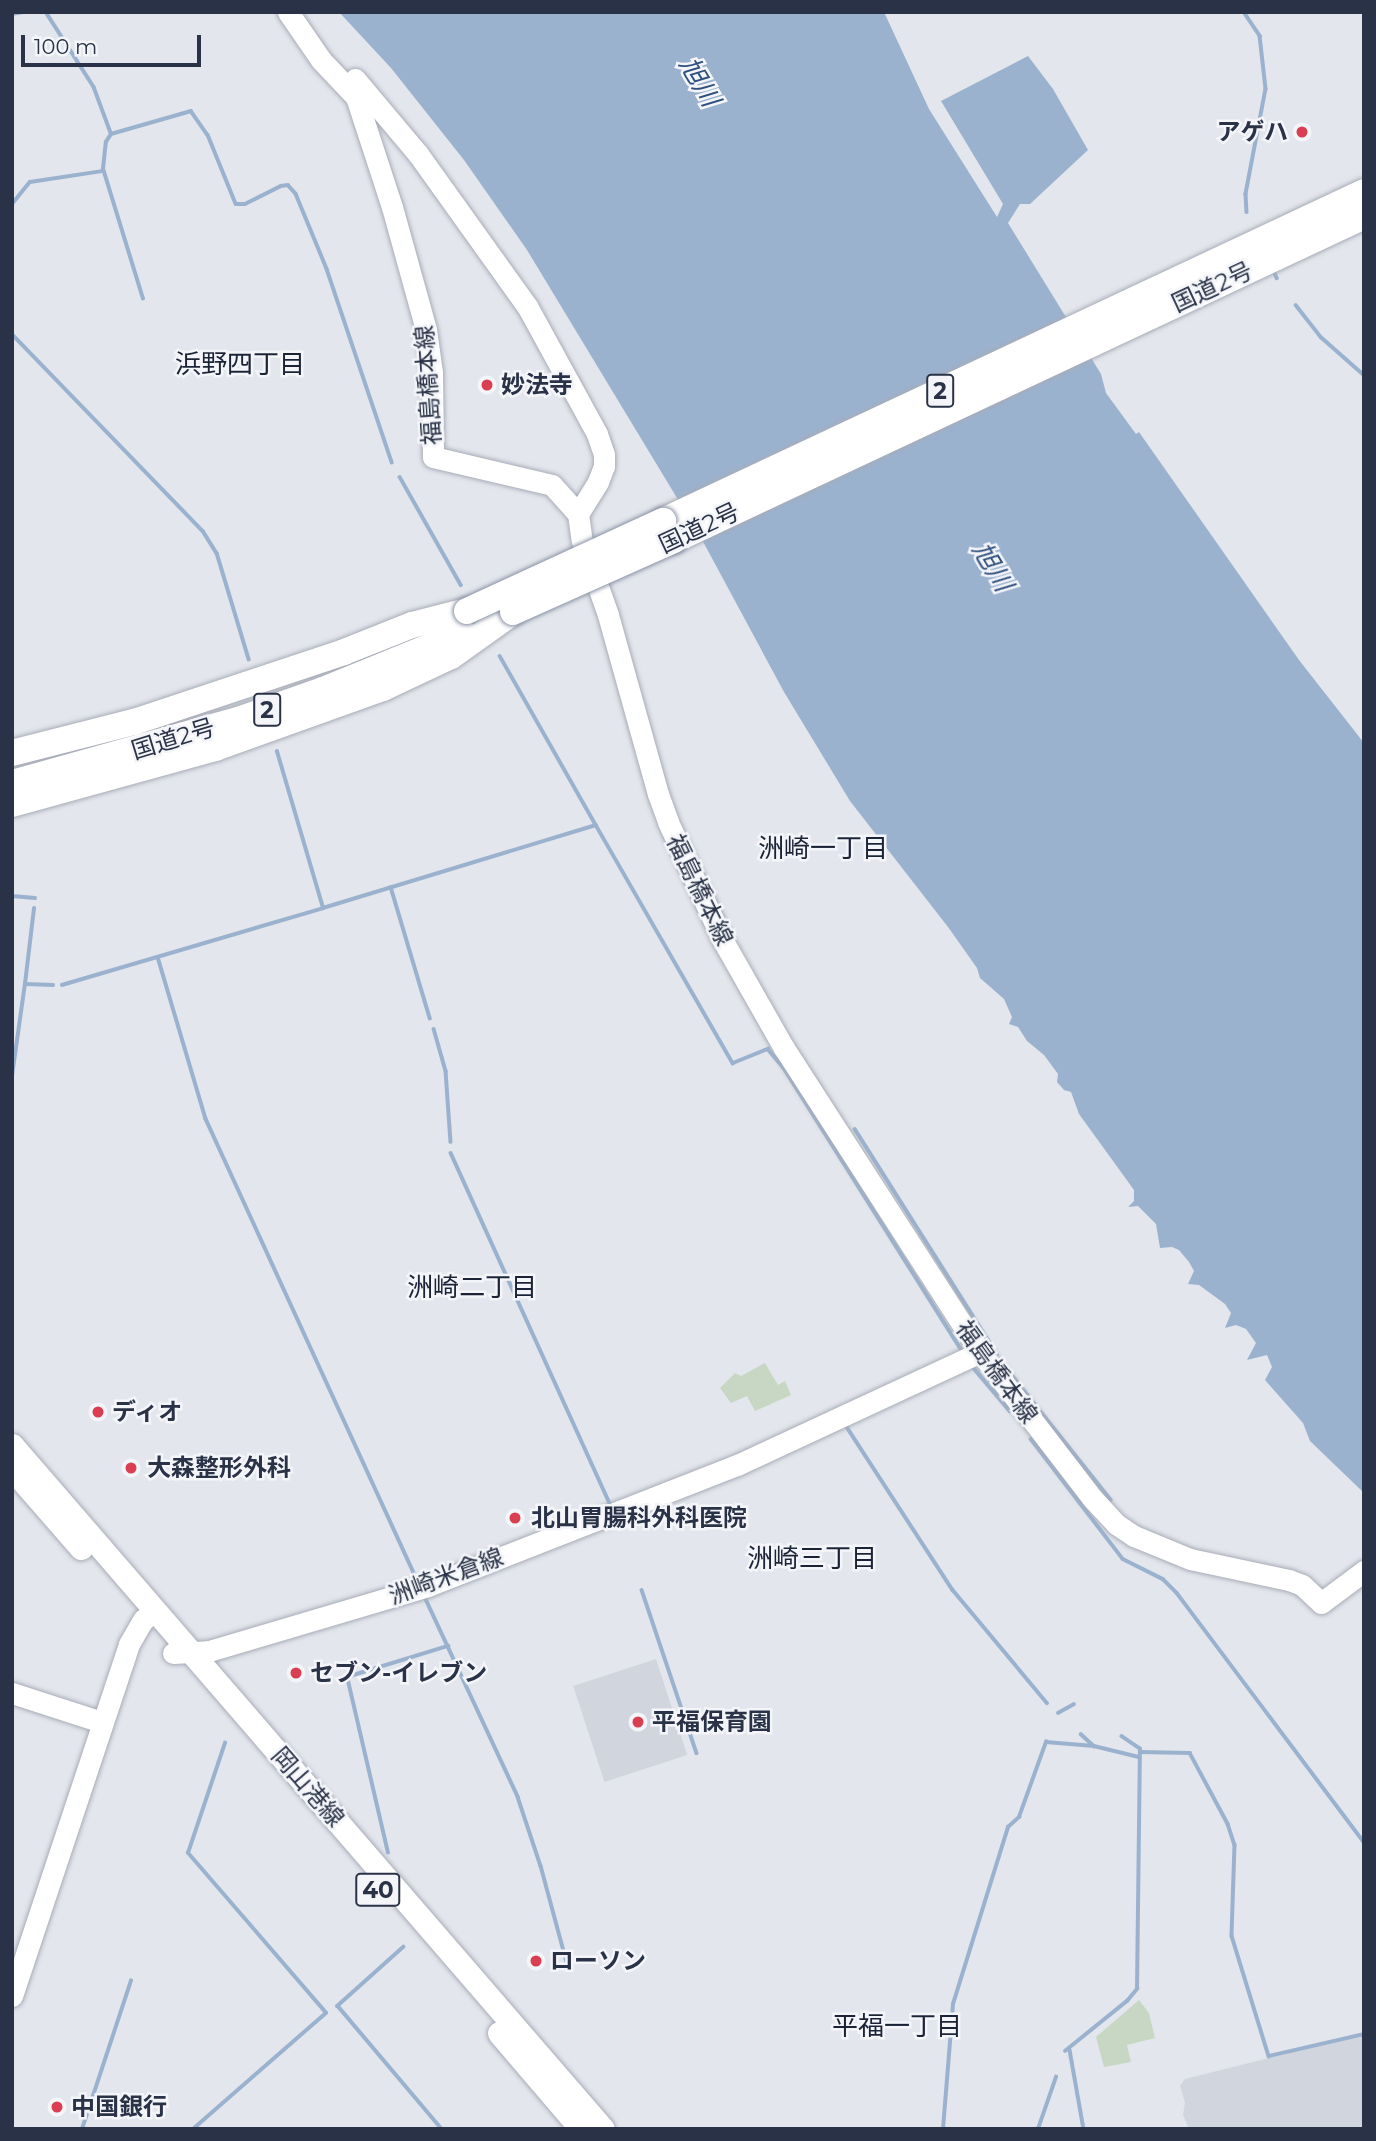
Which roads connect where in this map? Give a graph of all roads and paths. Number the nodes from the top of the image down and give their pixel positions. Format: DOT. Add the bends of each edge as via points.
graph roads {
  1 [pos="290,12"];
  2 [pos="1364,192"];
  3 [pos="1364,216"];
  4 [pos="578,514"];
  5 [pos="467,611"];
  6 [pos="513,612"];
  7 [pos="12,752"];
  8 [pos="12,768"];
  9 [pos="12,783"];
  10 [pos="12,804"];
  11 [pos="980,1352"];
  12 [pos="12,1446"];
  13 [pos="12,1469"];
  14 [pos="1364,1572"];
  15 [pos="149,1615"];
  16 [pos="184,1654"];
  17 [pos="12,1693"];
  18 [pos="102,1722"];
  19 [pos="12,1996"];
  20 [pos="581,2129"];
  21 [pos="603,2129"];
  1 -- 4 [label="main road" via="335,55 418,154 527,306 604,454 598,482"];
  1 -- 4 [label="main road, 福島橋本線" via="321,60 356,97 392,207 426,330 432,372 433,457 552,485"];
  2 -- 5 [label="highway, 国道2号 / 2, bridge"];
  3 -- 6 [label="highway, 国道2号 / 2, bridge"];
  4 -- 11 [label="main road, 福島橋本線" via="643,750 668,822 722,939 784,1048"];
  5 -- 7 [label="highway" via="412,625 99,731"];
  5 -- 8 [label="highway, 国道2号 / 2" via="382,650 236,704"];
  6 -- 9 [label="highway, 国道2号 / 2" via="241,719"];
  6 -- 10 [label="highway" via="451,656 383,688 284,725 112,779"];
  11 -- 14 [label="main road, 福島橋本線" via="1092,1498 1115,1524 1135,1536 1190,1559 1289,1580 1302,1585 1321,1603"];
  11 -- 16 [label="main road, 洲崎米倉線" via="737,1465 428,1586"];
  12 -- 15 [label="main road, 岡山港線 / 40"];
  13 -- 15 [label="main road, 岡山港線 / 40"];
  15 -- 16 [label="main road, 岡山港線 / 40"];
  15 -- 18 [label="main road" via="129,1644"];
  16 -- 20 [label="main road, 岡山港線 / 40"];
  16 -- 21 [label="main road, 岡山港線 / 40"];
  17 -- 18 [label="main road"];
  18 -- 19 [label="main road"];
}
